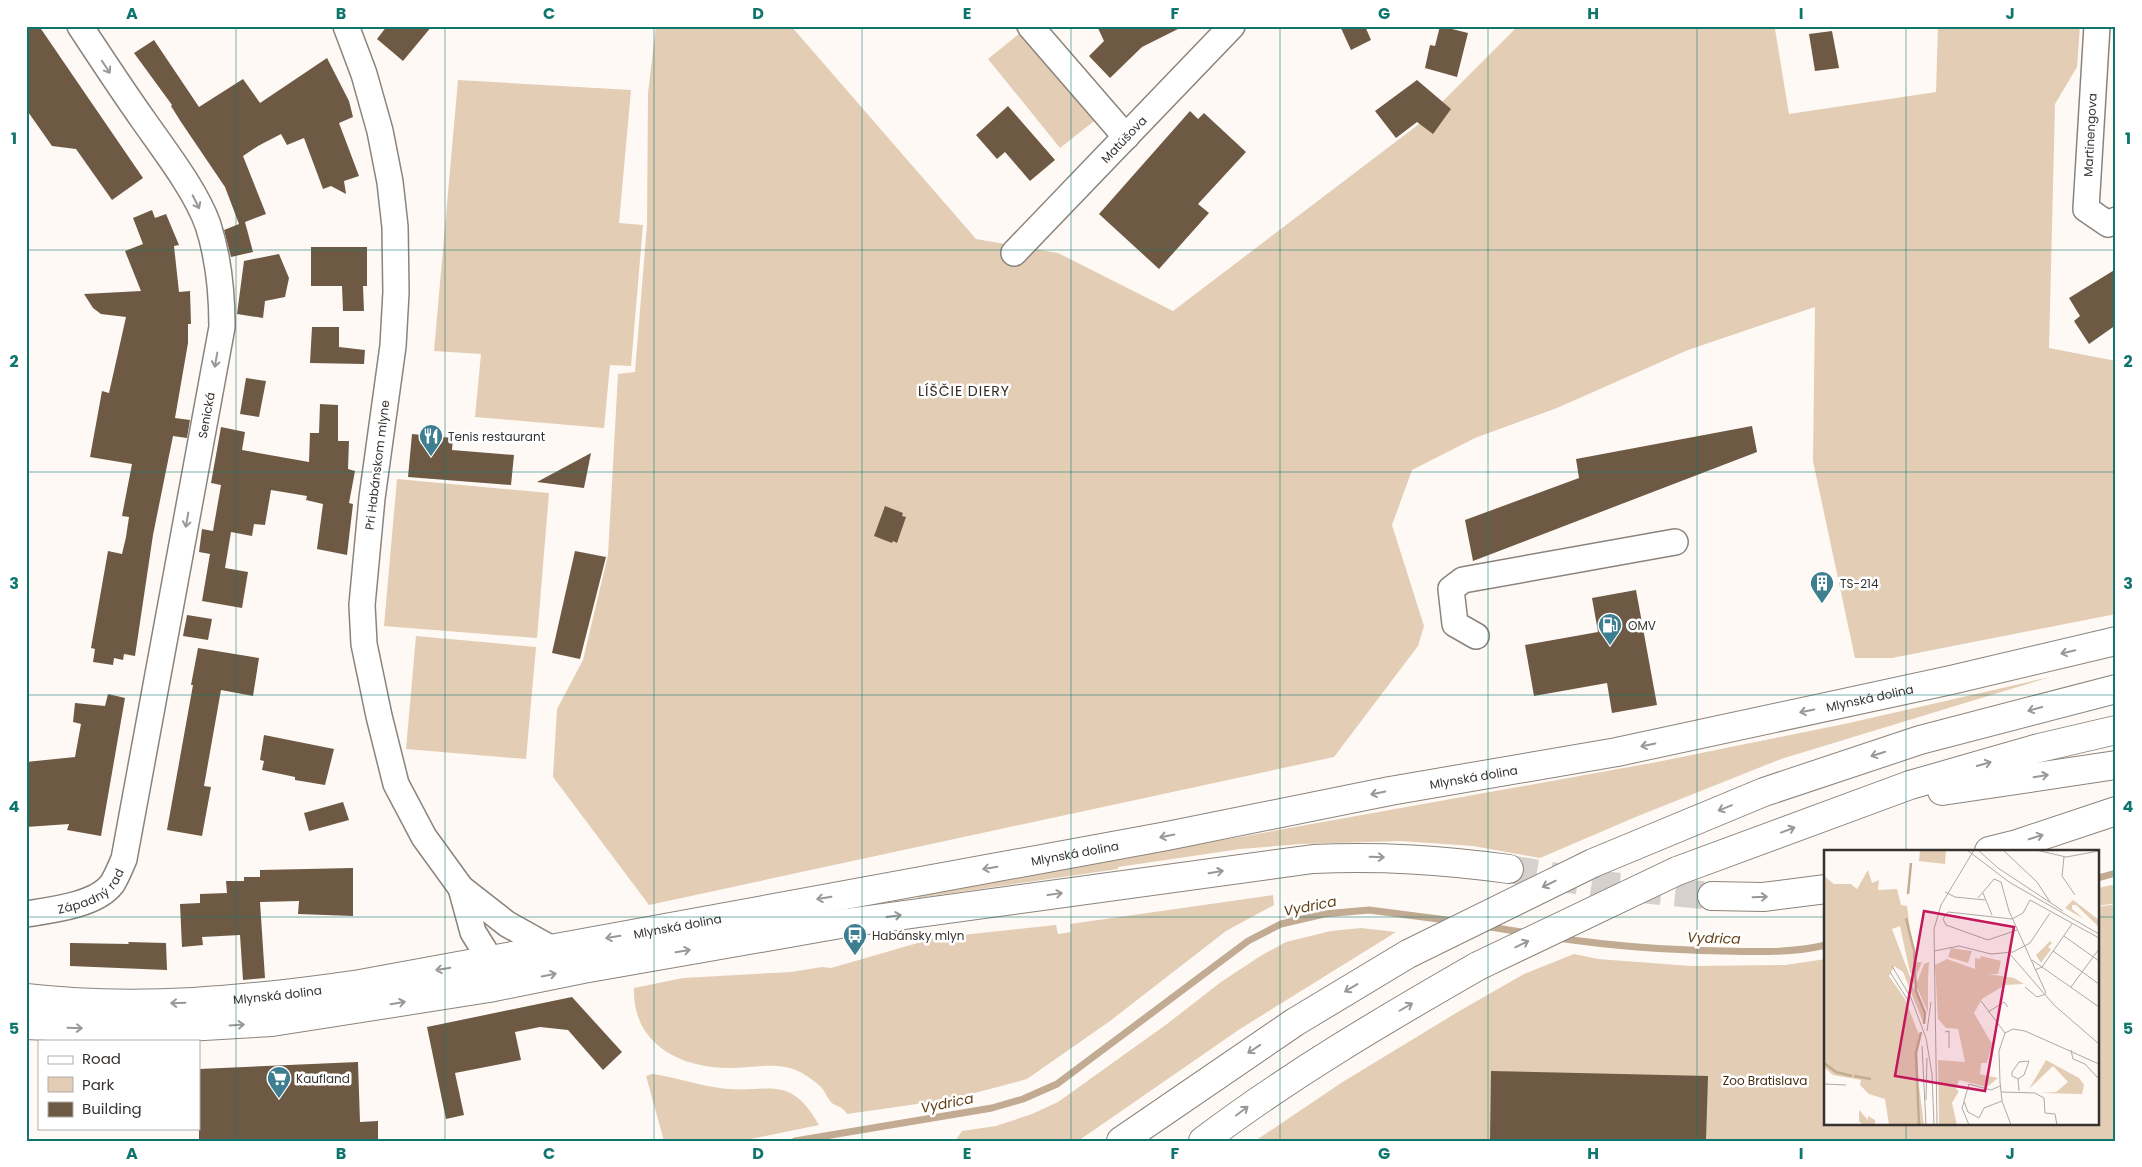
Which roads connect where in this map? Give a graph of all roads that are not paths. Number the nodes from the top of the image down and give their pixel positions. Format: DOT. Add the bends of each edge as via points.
graph roads {
  1 [pos="80,26"];
  2 [pos="346,26"];
  3 [pos="1030,26"];
  4 [pos="1232,26"];
  5 [pos="2097,26"];
  6 [pos="1126,137"];
  7 [pos="2116,220"];
  8 [pos="1014,253"];
  9 [pos="1675,542"];
  10 [pos="1476,636"];
  11 [pos="2116,641"];
  12 [pos="2116,688"];
  13 [pos="2116,730"];
  14 [pos="2116,765"];
  15 [pos="1854,805"];
  16 [pos="2116,811"];
  17 [pos="129,838"];
  18 [pos="1993,850"];
  19 [pos="1509,869"];
  20 [pos="461,888"];
  21 [pos="1824,888"];
  22 [pos="1712,896"];
  23 [pos="26,914"];
  24 [pos="550,948"];
  25 [pos="491,961"];
  26 [pos="583,968"];
  27 [pos="516,983"];
  28 [pos="26,998"];
  29 [pos="26,1025"];
  30 [pos="1121,1141"];
  31 [pos="1203,1141"];
  1 -- 17 [label="street, Senická, one-way" via="184,178 207,224 218,265 222,298 222,327"];
  2 -- 20 [label="street, Pri Habánskom mlyne" via="380,131 395,227 393,346 364,571 364,644 396,784 424,837"];
  3 -- 6 [label="street"];
  4 -- 6 [label="street, Matúšova"];
  5 -- 7 [label="street, Martinengova" via="2086,209 2108,224"];
  6 -- 8 [label="street, Matúšova"];
  9 -- 10 [label="street" via="1463,580 1451,590 1455,624"];
  11 -- 24 [label="main road, Mlynská dolina, one-way" via="1617,752 1390,791 1167,836"];
  12 -- 30 [label="main road, one-way, bridge" via="1920,740 1764,792 1593,863 1408,954 1295,1022"];
  15 -- 13 [label="main road, one-way" via="2039,748"];
  15 -- 14 [label="main road, one-way"];
  31 -- 15 [label="main road, one-way, bridge" via="1248,1107 1364,1032 1478,966 1677,871"];
  18 -- 16 [label="main road, one-way"];
  17 -- 23 [label="street, Západný rad" via="118,875 101,894 56,910"];
  26 -- 19 [label="main road, Mlynská dolina, one-way" via="846,922 1313,859 1437,860"];
  20 -- 24 [label="street, Pri Habánskom mlyne" via="508,924"];
  20 -- 25 [label="street, Pri Habánskom mlyne" via="473,932"];
  22 -- 21 [label="main road, one-way" via="1763,897"];
  24 -- 25 [label="main road, Mlynská dolina"];
  24 -- 26 [label="main road"];
  25 -- 27 [label="main road"];
  25 -- 28 [label="main road, Mlynská dolina, one-way" via="360,984 203,1002"];
  27 -- 26 [label="main road, Mlynská dolina, one-way"];
  29 -- 27 [label="main road, Mlynská dolina, one-way" via="135,1030 272,1022"];
}
